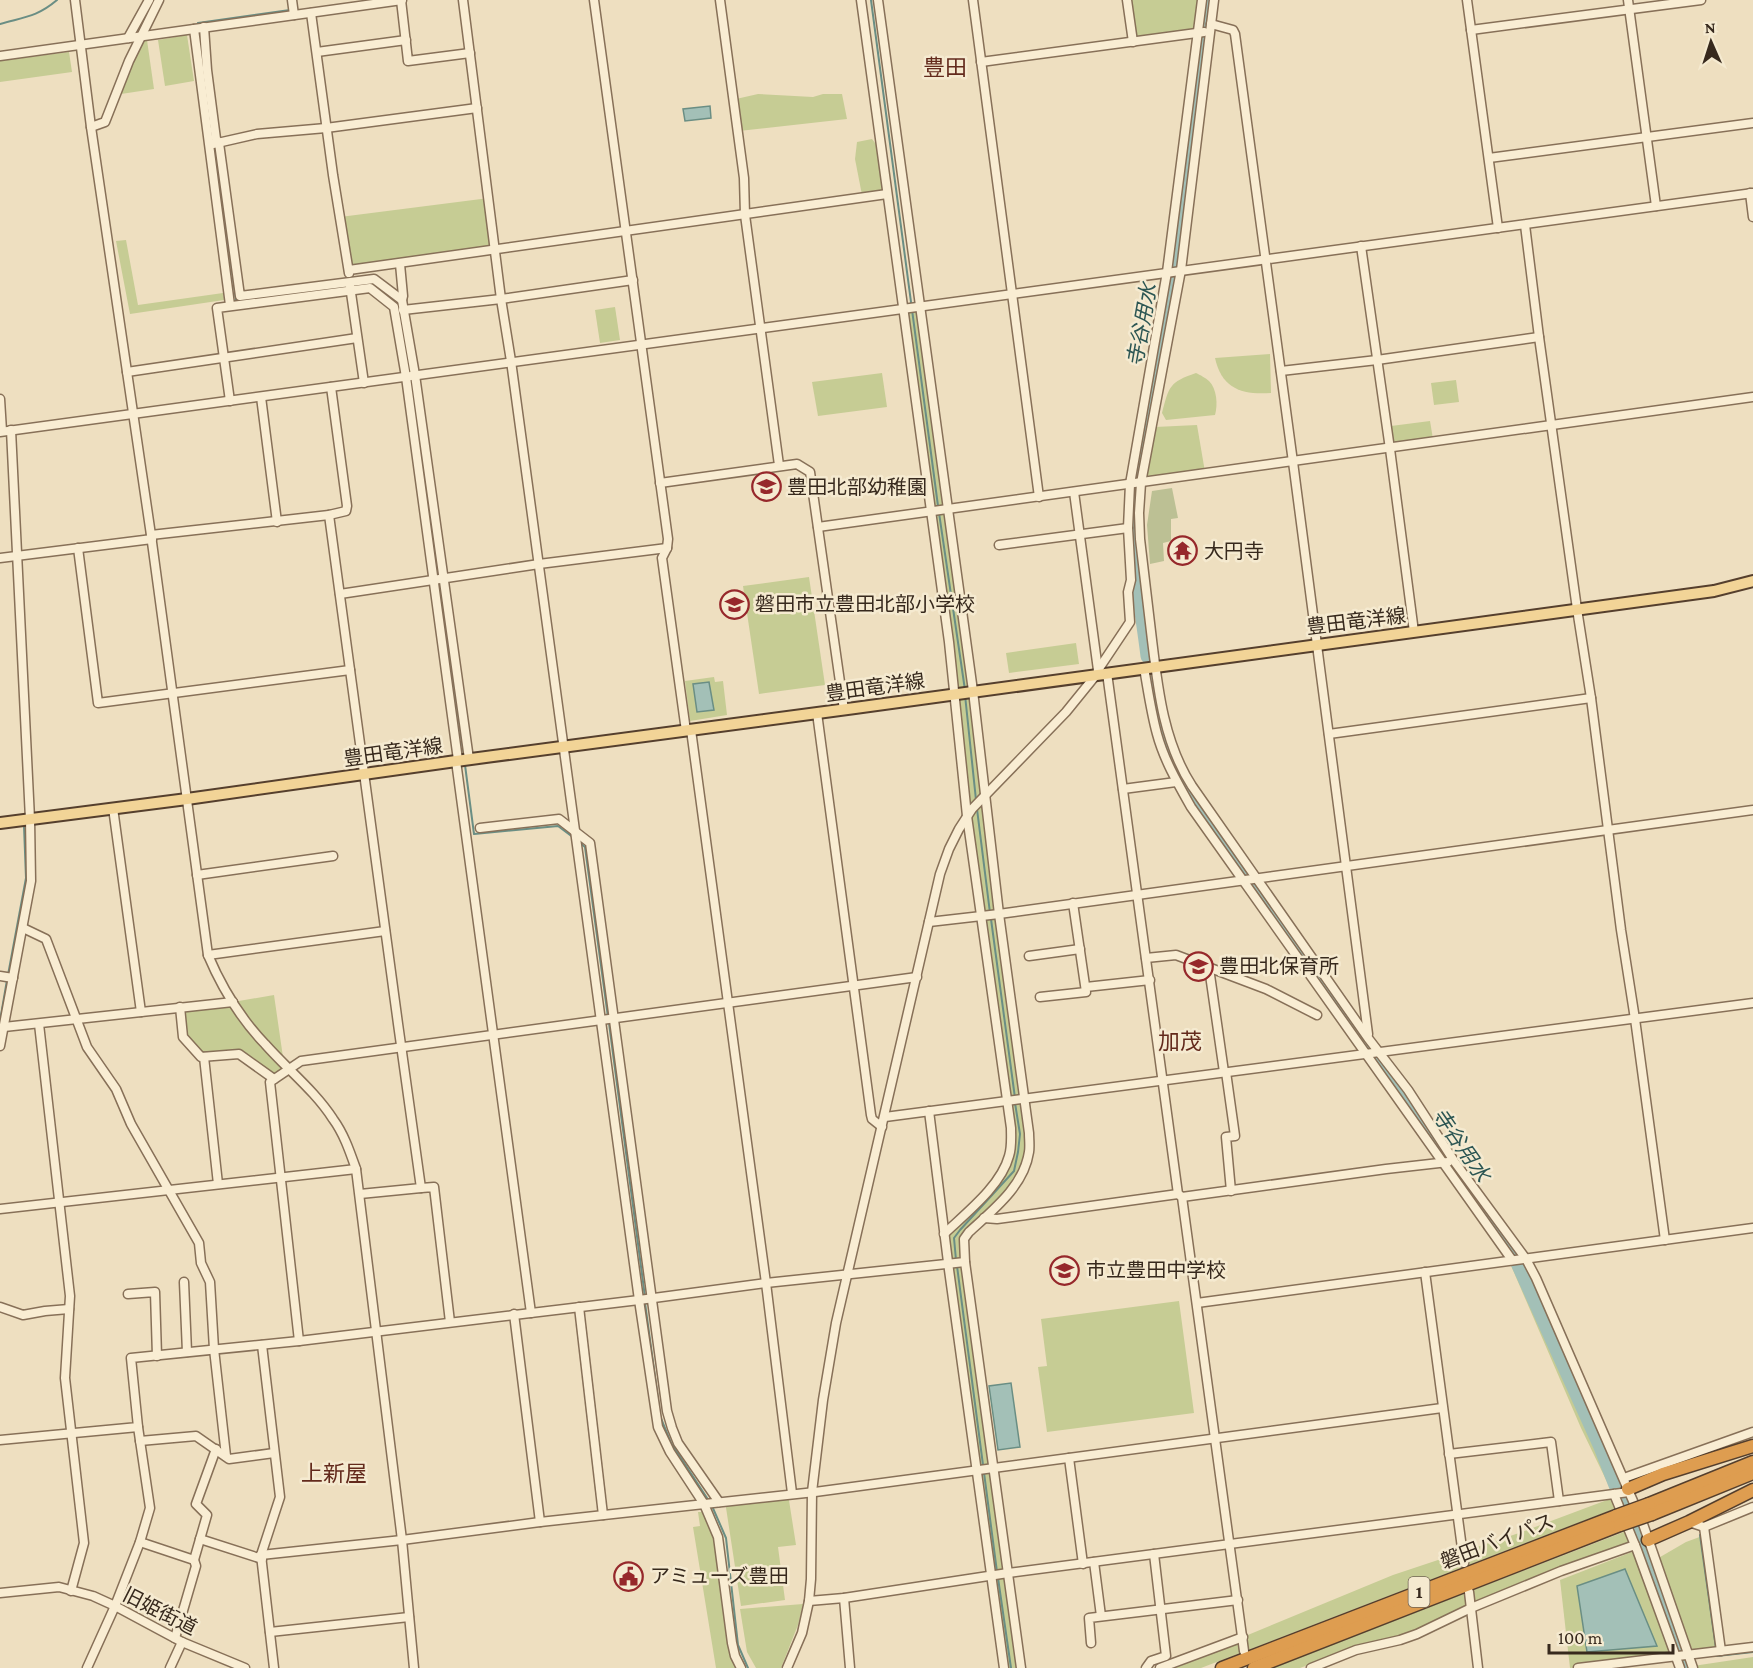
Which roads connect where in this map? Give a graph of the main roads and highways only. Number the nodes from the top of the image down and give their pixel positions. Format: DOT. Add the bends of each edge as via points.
graph roads {
  1 [pos="1753,581"];
  2 [pos="0,823"];
  3 [pos="1753,1446"];
  4 [pos="1753,1462"];
  5 [pos="1753,1473"];
  6 [pos="1623,1490"];
  7 [pos="1753,1490"];
  8 [pos="1650,1509"];
  9 [pos="1618,1521"];
  10 [pos="1648,1540"];
  11 [pos="1222,1668"];
  12 [pos="1254,1668"];
  1 -- 2 [label="main road, 豊田竜洋線" via="1714,591"];
  3 -- 6 [label="highway"];
  4 -- 8 [label="highway, 磐田バイパス / 1"];
  5 -- 8 [label="highway, 磐田バイパス / 1"];
  7 -- 10 [label="highway"];
  8 -- 9 [label="highway, 磐田バイパス / 1, bridge"];
  9 -- 11 [label="highway, 磐田バイパス / 1"];
  9 -- 12 [label="highway, 磐田バイパス / 1"];
}
